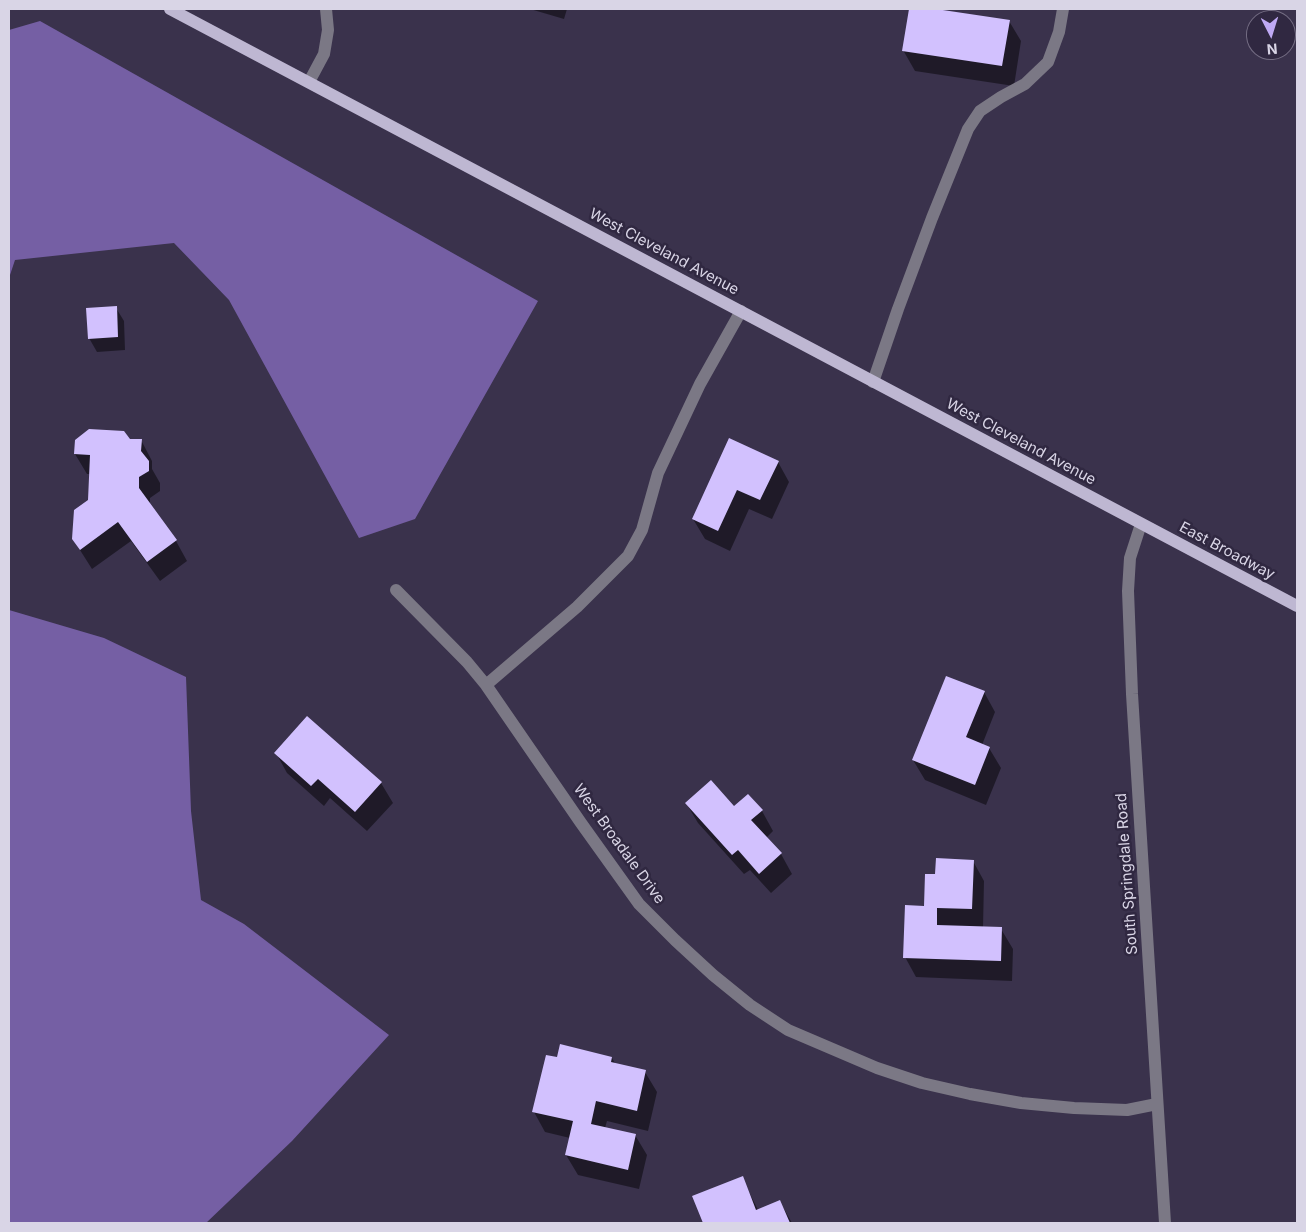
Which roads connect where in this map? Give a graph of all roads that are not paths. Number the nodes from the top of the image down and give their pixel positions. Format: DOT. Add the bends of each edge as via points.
graph roads {
  1 [pos="170,9"];
  2 [pos="326,9"];
  3 [pos="1063,9"];
  4 [pos="309,82"];
  5 [pos="741,311"];
  6 [pos="874,382"];
  7 [pos="1141,524"];
  8 [pos="396,590"];
  9 [pos="1297,606"];
  10 [pos="486,685"];
  11 [pos="1157,1104"];
  12 [pos="1165,1223"];
  1 -- 4 [label="main road, West Cleveland Avenue"];
  2 -- 4 [label="street" via="328,30 324,54"];
  3 -- 6 [label="street" via="1048,62 1025,84 980,111 968,129 898,309"];
  4 -- 5 [label="main road, West Cleveland Avenue"];
  5 -- 6 [label="main road, West Cleveland Avenue"];
  5 -- 10 [label="street" via="700,384 658,473 642,530 628,556 577,607"];
  6 -- 7 [label="main road, West Cleveland Avenue"];
  7 -- 9 [label="main road, East Broadway"];
  7 -- 11 [label="street, South Springdale Road" via="1130,558 1128,591"];
  8 -- 10 [label="street, West Broadale Drive"];
  10 -- 11 [label="street, West Broadale Drive" via="639,904 713,975 788,1030 877,1068 970,1094 1074,1108 1127,1110"];
  11 -- 12 [label="street, South Springdale Road"];
}
